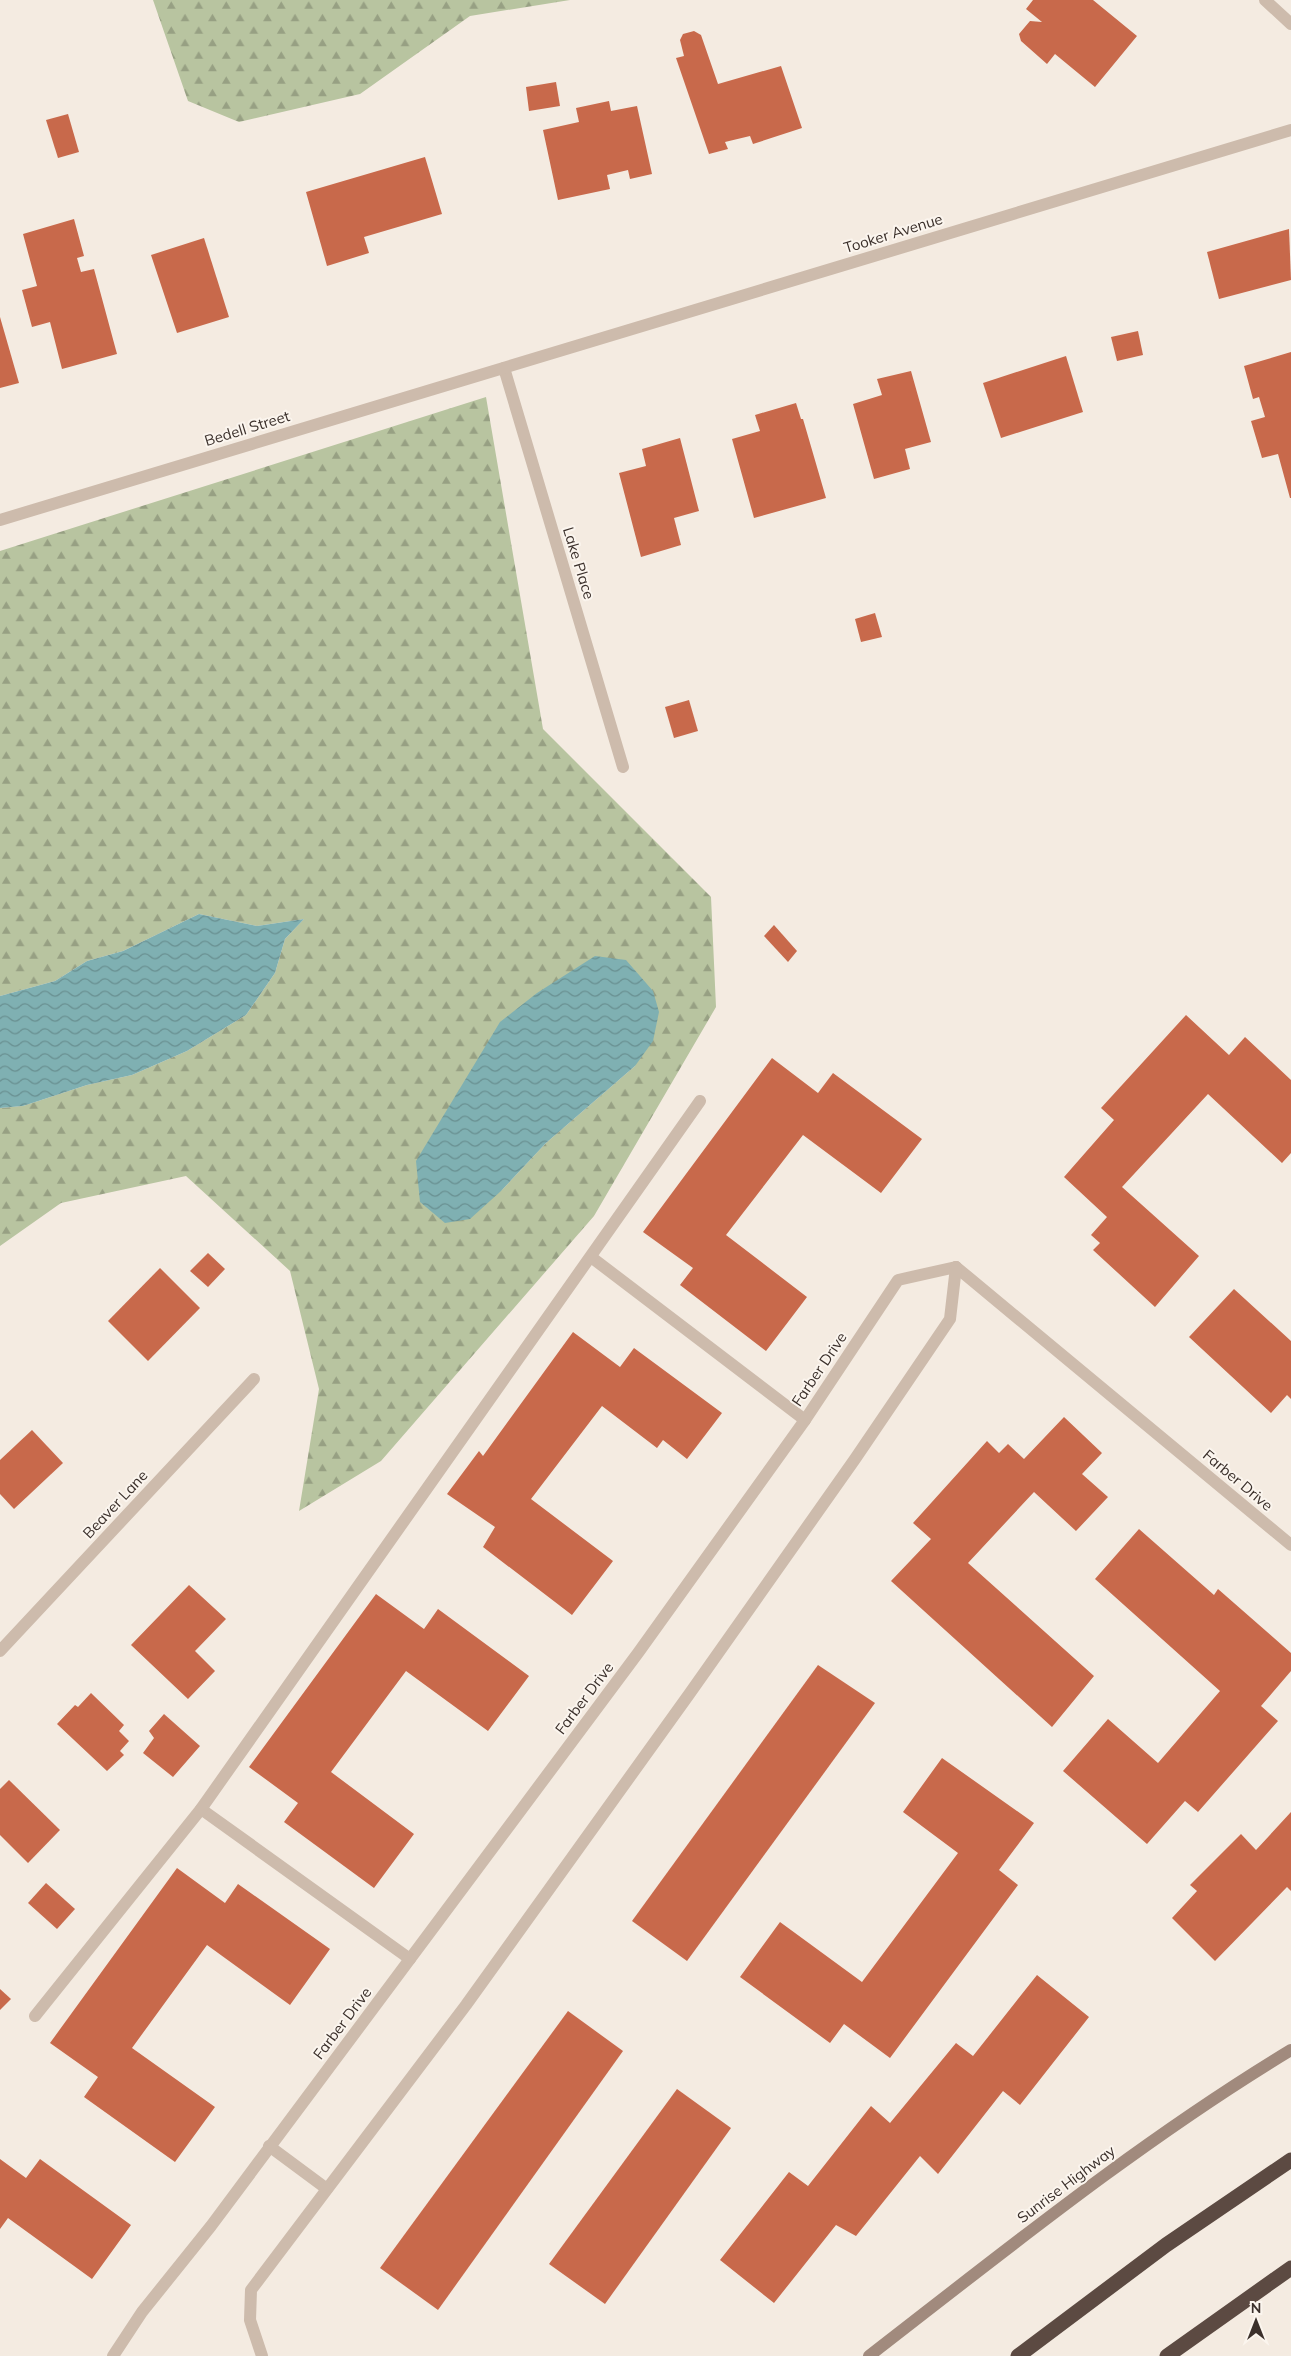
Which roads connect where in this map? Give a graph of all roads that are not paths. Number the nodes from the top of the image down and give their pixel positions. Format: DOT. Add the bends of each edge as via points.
graph roads {
  1 [pos="1264,0"];
  2 [pos="1291,24"];
  3 [pos="1291,130"];
  4 [pos="504,368"];
  5 [pos="0,520"];
  6 [pos="623,767"];
  7 [pos="700,1101"];
  8 [pos="591,1257"];
  9 [pos="956,1267"];
  10 [pos="254,1379"];
  11 [pos="805,1420"];
  12 [pos="1291,1545"];
  13 [pos="0,1651"];
  14 [pos="201,1809"];
  15 [pos="410,1959"];
  16 [pos="35,2016"];
  17 [pos="1291,2050"];
  18 [pos="269,2146"];
  19 [pos="1291,2160"];
  20 [pos="327,2189"];
  21 [pos="1291,2268"];
  22 [pos="113,2356"];
  23 [pos="262,2356"];
  24 [pos="868,2356"];
  25 [pos="1018,2356"];
  26 [pos="1167,2356"];
  1 -- 2 [label="street"];
  3 -- 4 [label="street, Tooker Avenue"];
  4 -- 5 [label="street, Bedell Street"];
  4 -- 6 [label="street, Lake Place"];
  7 -- 8 [label="street"];
  8 -- 11 [label="street"];
  8 -- 14 [label="street"];
  9 -- 11 [label="street, Farber Drive" via="898,1280"];
  9 -- 12 [label="street, Farber Drive"];
  9 -- 20 [label="street" via="950,1319 861,1451 466,2004"];
  10 -- 13 [label="street, Beaver Lane"];
  11 -- 15 [label="street, Farber Drive" via="638,1653"];
  14 -- 15 [label="street"];
  14 -- 16 [label="street"];
  15 -- 18 [label="street, Farber Drive"];
  17 -- 24 [label="main road, Sunrise Highway" via="1214,2098 1082,2192"];
  18 -- 20 [label="street"];
  18 -- 22 [label="street, Farber Drive" via="142,2312"];
  19 -- 25 [label="highway" via="1158,2250"];
  20 -- 23 [label="street" via="251,2290 250,2320"];
  21 -- 26 [label="highway"];
}
